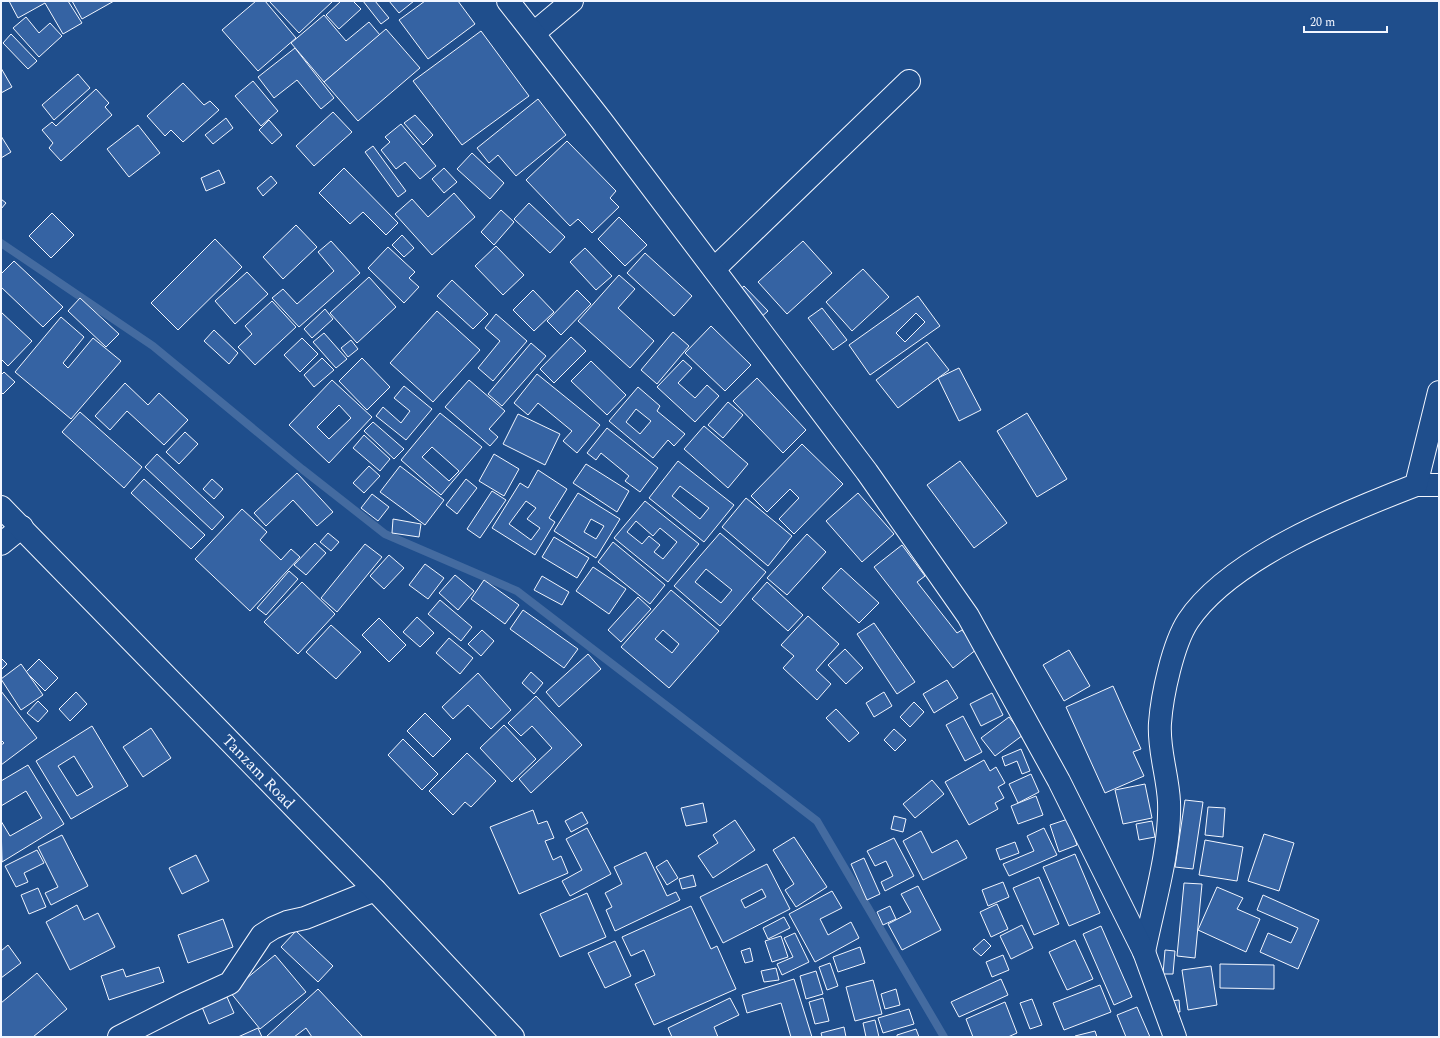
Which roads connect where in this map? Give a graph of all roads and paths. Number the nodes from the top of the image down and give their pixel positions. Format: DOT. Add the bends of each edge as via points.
graph roads {
  1 [pos="508,1"];
  2 [pos="572,1"];
  3 [pos="534,33"];
  4 [pos="909,81"];
  5 [pos="714,269"];
  6 [pos="1439,392"];
  7 [pos="1416,485"];
  8 [pos="1439,485"];
  9 [pos="1,507"];
  10 [pos="22,528"];
  11 [pos="1,544"];
  12 [pos="375,890"];
  13 [pos="1144,952"];
  14 [pos="119,1037"];
  15 [pos="514,1037"];
  16 [pos="1175,1037"];
  1 -- 3 [label="main road"];
  2 -- 3 [label="main road"];
  3 -- 5 [label="main road"];
  4 -- 5 [label="main road"];
  5 -- 13 [label="main road" via="868,472 968,616 1059,781"];
  6 -- 7 [label="main road"];
  7 -- 8 [label="main road"];
  7 -- 13 [label="main road" via="1376,500 1316,528 1249,565 1209,595 1188,621 1178,641 1162,706 1160,725 1169,803 1159,881"];
  9 -- 10 [label="main road, Tanzam Road"];
  10 -- 11 [label="main road"];
  10 -- 12 [label="main road, Tanzam Road"];
  12 -- 14 [label="main road" via="274,928 262,935 230,983"];
  12 -- 15 [label="main road, Tanzam Road"];
  13 -- 16 [label="main road"];
}
